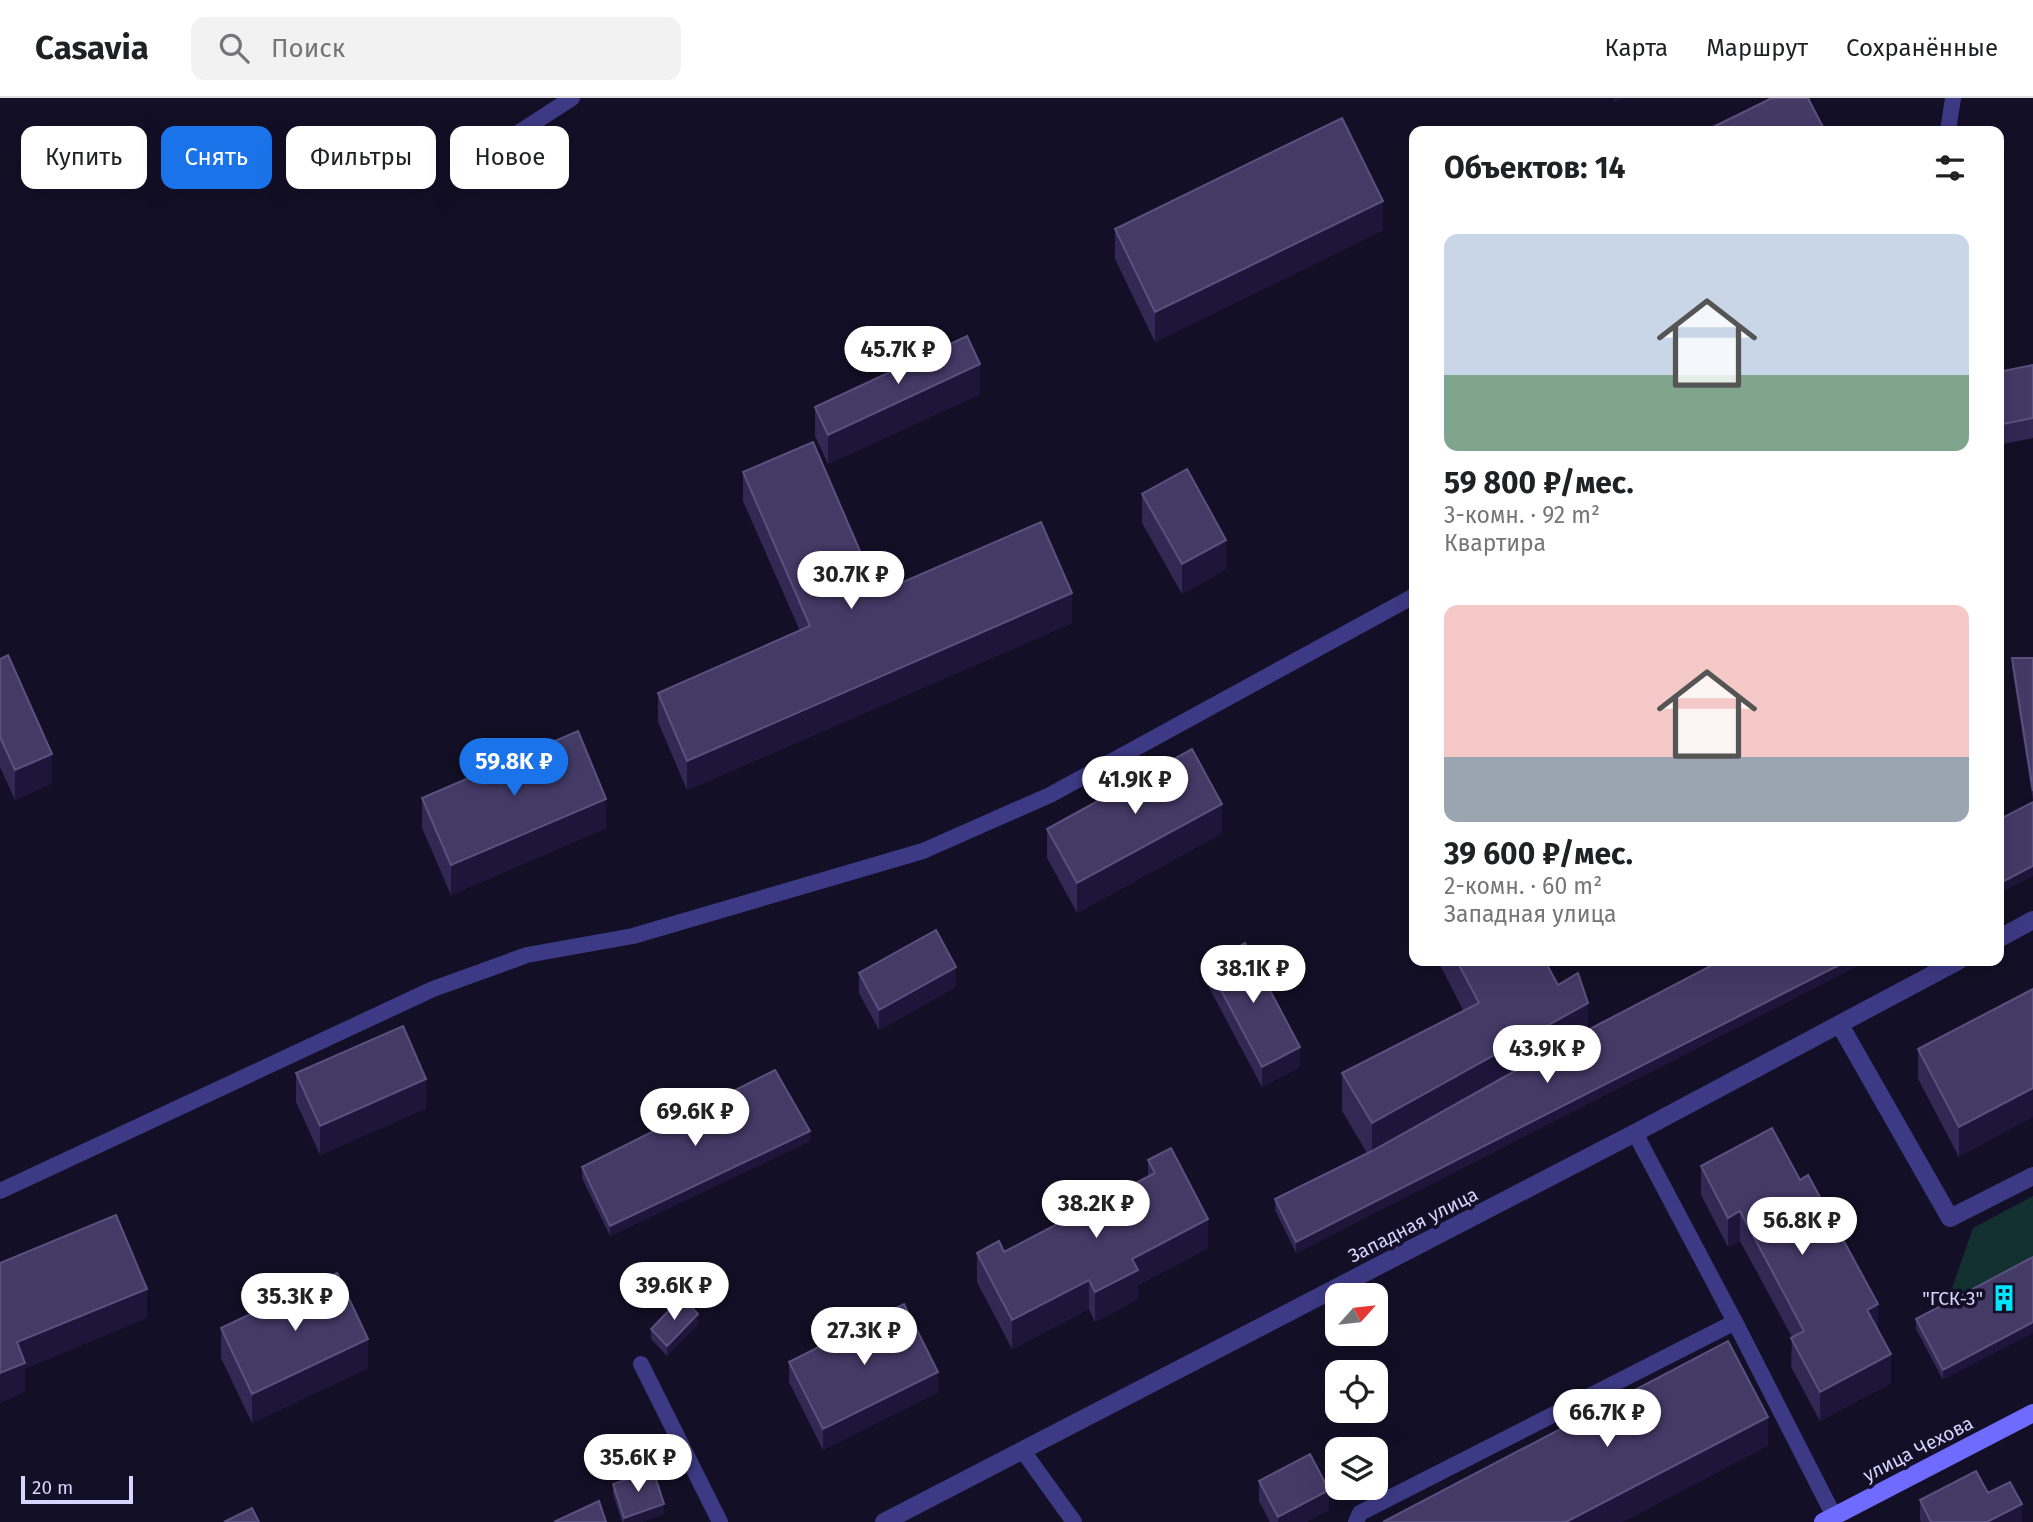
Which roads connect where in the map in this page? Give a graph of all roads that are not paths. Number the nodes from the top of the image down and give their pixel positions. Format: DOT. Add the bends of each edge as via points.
graph roads {
  1 [pos="572,98"];
  2 [pos="1953,98"];
  3 [pos="529,126"];
  4 [pos="1949,126"];
  5 [pos="1409,599"];
  6 [pos="2033,920"];
  7 [pos="2004,936"];
  8 [pos="1949,966"];
  9 [pos="1840,1025"];
  10 [pos="1636,1133"];
  11 [pos="2033,1176"];
  12 [pos="0,1191"];
  13 [pos="1735,1322"];
  14 [pos="641,1364"];
  15 [pos="2033,1413"];
  16 [pos="1023,1451"];
  17 [pos="1829,1519"];
  18 [pos="720,1522"];
  19 [pos="884,1522"];
  20 [pos="1074,1522"];
  21 [pos="1356,1522"];
  1 -- 3 [label="lane"];
  2 -- 4 [label="lane"];
  5 -- 12 [label="lane" via="1050,794 923,851 633,936 527,955 480,971"];
  6 -- 7 [label="street"];
  8 -- 9 [label="street, Западная улица"];
  9 -- 10 [label="street, Западная улица"];
  9 -- 11 [label="street" via="1950,1218"];
  10 -- 13 [label="lane"];
  10 -- 16 [label="street, Западная улица"];
  13 -- 17 [label="lane"];
  13 -- 21 [label="lane" via="1360,1513"];
  14 -- 18 [label="lane"];
  15 -- 17 [label="street, улица Чехова"];
  16 -- 19 [label="street, Западная улица"];
  16 -- 20 [label="lane"];
}
